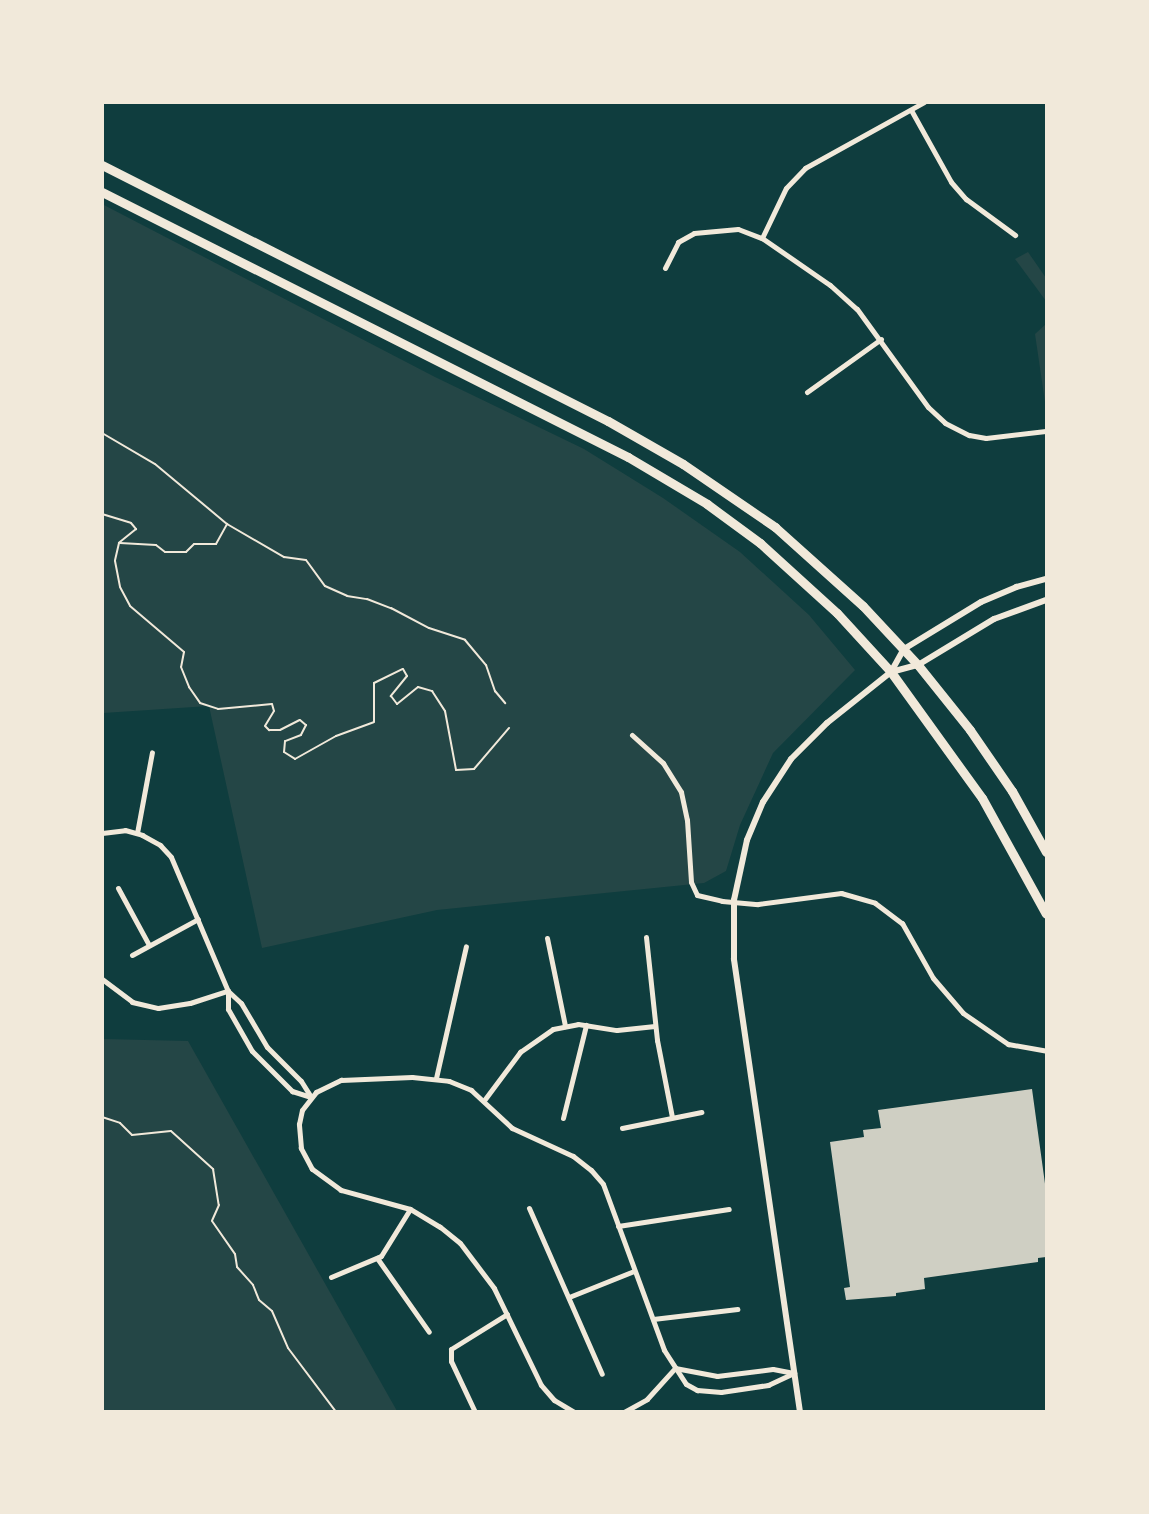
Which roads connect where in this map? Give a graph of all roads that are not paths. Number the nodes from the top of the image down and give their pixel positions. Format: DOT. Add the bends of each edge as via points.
graph roads {
  1 [pos="924,102"];
  2 [pos="910,110"];
  3 [pos="102,165"];
  4 [pos="102,192"];
  5 [pos="1014,235"];
  6 [pos="762,238"];
  7 [pos="665,268"];
  8 [pos="882,339"];
  9 [pos="807,392"];
  10 [pos="1046,431"];
  11 [pos="1046,579"];
  12 [pos="1046,600"];
  13 [pos="904,649"];
  14 [pos="918,664"];
  15 [pos="891,672"];
  16 [pos="632,735"];
  17 [pos="152,752"];
  18 [pos="102,832"];
  19 [pos="137,833"];
  20 [pos="1046,852"];
  21 [pos="118,888"];
  22 [pos="734,900"];
  23 [pos="1046,914"];
  24 [pos="198,919"];
  25 [pos="646,937"];
  26 [pos="547,938"];
  27 [pos="149,945"];
  28 [pos="466,946"];
  29 [pos="132,955"];
  30 [pos="102,979"];
  31 [pos="228,990"];
  32 [pos="586,1025"];
  33 [pos="565,1026"];
  34 [pos="655,1026"];
  35 [pos="1046,1051"];
  36 [pos="436,1078"];
  37 [pos="311,1097"];
  38 [pos="484,1099"];
  39 [pos="701,1112"];
  40 [pos="672,1117"];
  41 [pos="563,1118"];
  42 [pos="622,1128"];
  43 [pos="529,1208"];
  44 [pos="729,1208"];
  45 [pos="410,1209"];
  46 [pos="618,1226"];
  47 [pos="377,1258"];
  48 [pos="634,1271"];
  49 [pos="331,1277"];
  50 [pos="569,1297"];
  51 [pos="737,1309"];
  52 [pos="507,1314"];
  53 [pos="653,1319"];
  54 [pos="429,1332"];
  55 [pos="675,1368"];
  56 [pos="794,1373"];
  57 [pos="602,1374"];
  58 [pos="628,1411"];
  59 [pos="475,1412"];
  60 [pos="574,1412"];
  61 [pos="800,1412"];
  1 -- 2 [label="street"];
  2 -- 5 [label="street" via="950,182 966,199"];
  2 -- 6 [label="street" via="826,154 796,175 772,212"];
  3 -- 13 [label="highway" via="574,404 683,464 803,550"];
  4 -- 15 [label="highway" via="591,438 707,504 760,543 814,591"];
  6 -- 7 [label="street" via="738,229 694,233 678,242"];
  6 -- 8 [label="street" via="830,285 857,308"];
  8 -- 9 [label="street"];
  8 -- 10 [label="street" via="928,407 956,430 986,438"];
  11 -- 13 [label="street" via="981,602"];
  12 -- 14 [label="street" via="994,619"];
  13 -- 14 [label="highway"];
  13 -- 15 [label="street"];
  14 -- 15 [label="street"];
  14 -- 20 [label="highway" via="981,745 1012,791"];
  15 -- 22 [label="street" via="827,723 782,772 753,823"];
  15 -- 23 [label="highway" via="982,798"];
  16 -- 22 [label="street" via="664,762 681,792 695,892 710,900"];
  17 -- 19 [label="street"];
  18 -- 19 [label="street"];
  19 -- 24 [label="street" via="155,841 170,857"];
  21 -- 27 [label="street"];
  22 -- 35 [label="street" via="777,903 841,893 875,903 902,923 933,978 963,1012 1008,1044"];
  22 -- 56 [label="street" via="734,960"];
  24 -- 27 [label="street"];
  24 -- 31 [label="street"];
  25 -- 34 [label="street"];
  26 -- 33 [label="street"];
  27 -- 29 [label="street"];
  28 -- 36 [label="street"];
  30 -- 31 [label="street" via="132,1002 158,1008 190,1003"];
  31 -- 37 [label="street" via="241,1003 267,1047 301,1081"];
  31 -- 37 [label="street" via="228,1009 252,1051 292,1091"];
  32 -- 33 [label="street"];
  32 -- 34 [label="street" via="617,1030"];
  32 -- 41 [label="street"];
  33 -- 38 [label="street" via="526,1046"];
  34 -- 40 [label="street"];
  36 -- 37 [label="street" via="341,1080 323,1087"];
  36 -- 38 [label="street" via="460,1084"];
  37 -- 45 [label="street" via="300,1116 298,1132 301,1148 312,1169 341,1190"];
  38 -- 46 [label="street" via="512,1128 573,1156 592,1170 608,1192"];
  39 -- 40 [label="street"];
  40 -- 42 [label="street"];
  43 -- 50 [label="street"];
  44 -- 46 [label="street"];
  45 -- 47 [label="street" via="386,1250"];
  45 -- 52 [label="street" via="440,1226 460,1243 485,1275"];
  46 -- 48 [label="street"];
  47 -- 49 [label="street"];
  47 -- 54 [label="street"];
  48 -- 50 [label="street"];
  48 -- 53 [label="street"];
  50 -- 57 [label="street"];
  51 -- 53 [label="street"];
  52 -- 59 [label="street" via="451,1349 451,1361"];
  52 -- 60 [label="street" via="541,1385 554,1400"];
  53 -- 55 [label="street" via="664,1350"];
  55 -- 56 [label="street" via="717,1376 773,1369"];
  55 -- 56 [label="street" via="686,1384 714,1392 768,1385"];
  55 -- 58 [label="street" via="652,1394"];
  56 -- 61 [label="street"];
}
